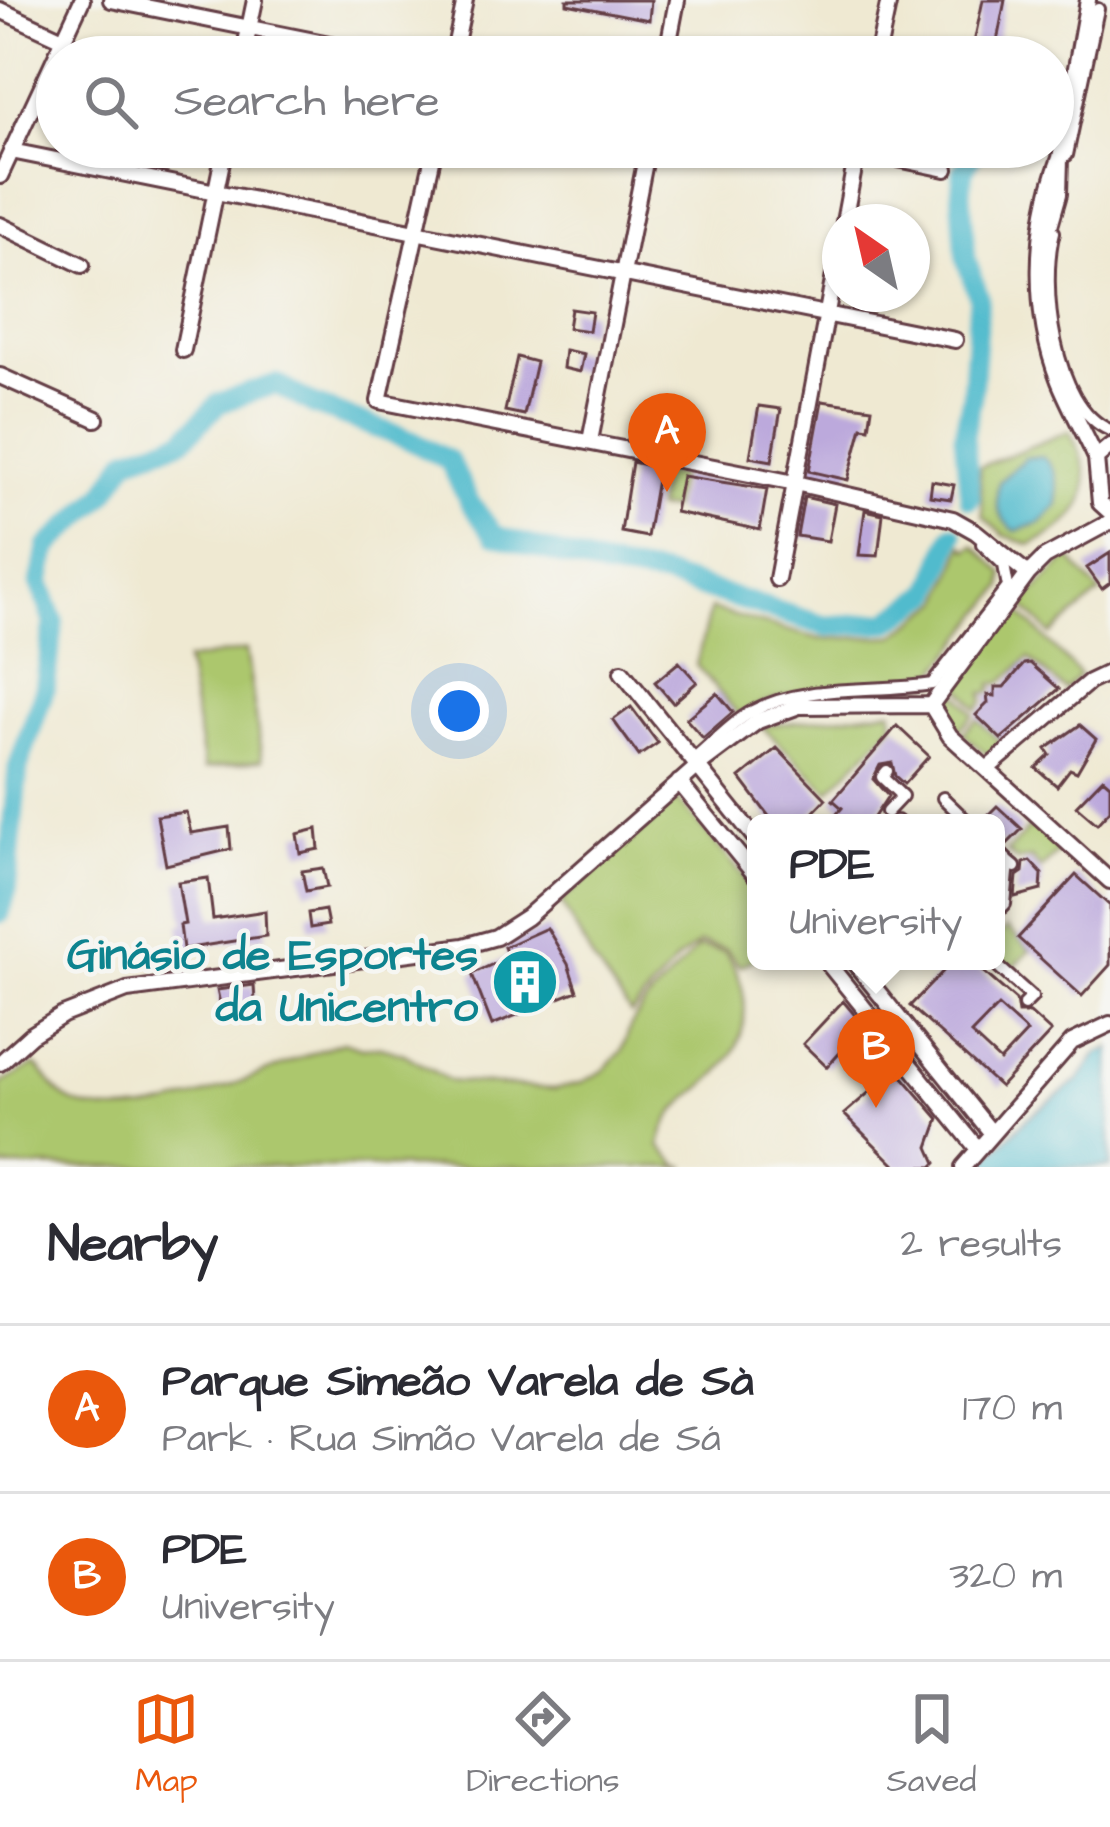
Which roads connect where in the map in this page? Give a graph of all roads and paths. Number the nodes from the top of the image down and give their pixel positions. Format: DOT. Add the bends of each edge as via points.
graph roads {
  1 [pos="82,0"];
  2 [pos="111,0"];
  3 [pos="255,0"];
  4 [pos="464,0"];
  5 [pos="677,0"];
  6 [pos="889,0"];
  7 [pos="1093,4"];
  8 [pos="0,10"];
  9 [pos="250,28"];
  10 [pos="56,36"];
  11 [pos="64,36"];
  12 [pos="248,36"];
  13 [pos="290,36"];
  14 [pos="457,36"];
  15 [pos="670,36"];
  16 [pos="881,36"];
  17 [pos="1074,93"];
  18 [pos="36,97"];
  19 [pos="1074,112"];
  20 [pos="11,151"];
  21 [pos="36,156"];
  22 [pos="98,168"];
  23 [pos="221,168"];
  24 [pos="431,168"];
  25 [pos="644,168"];
  26 [pos="850,168"];
  27 [pos="937,168"];
  28 [pos="1060,168"];
  29 [pos="1064,168"];
  30 [pos="946,170"];
  31 [pos="0,176"];
  32 [pos="216,191"];
  33 [pos="846,204"];
  34 [pos="0,225"];
  35 [pos="418,232"];
  36 [pos="82,266"];
  37 [pos="623,273"];
  38 [pos="826,314"];
  39 [pos="955,340"];
  40 [pos="183,350"];
  41 [pos="0,376"];
  42 [pos="96,419"];
  43 [pos="1084,429"];
  44 [pos="1110,430"];
  45 [pos="590,441"];
  46 [pos="1110,444"];
  47 [pos="1096,458"];
  48 [pos="795,483"];
  49 [pos="1108,514"];
  50 [pos="965,531"];
  51 [pos="1028,574"];
  52 [pos="777,579"];
  53 [pos="622,672"];
  54 [pos="1110,672"];
  55 [pos="932,705"];
  56 [pos="695,763"];
  57 [pos="988,768"];
  58 [pos="887,772"];
  59 [pos="679,782"];
  60 [pos="943,798"];
  61 [pos="897,814"];
  62 [pos="960,814"];
  63 [pos="747,827"];
  64 [pos="1005,857"];
  65 [pos="747,865"];
  66 [pos="1110,881"];
  67 [pos="1005,904"];
  68 [pos="833,970"];
  69 [pos="860,970"];
  70 [pos="1002,970"];
  71 [pos="1024,1005"];
  72 [pos="1110,1024"];
  73 [pos="0,1063"];
  74 [pos="991,1131"];
  75 [pos="977,1148"];
  76 [pos="963,1167"];
  1 -- 11 [label="street"];
  2 -- 9 [label="street"];
  3 -- 9 [label="street"];
  4 -- 14 [label="street"];
  5 -- 15 [label="street"];
  6 -- 16 [label="street"];
  7 -- 17 [label="street"];
  7 -- 19 [label="street"];
  8 -- 10 [label="street"];
  9 -- 12 [label="street"];
  9 -- 13 [label="street"];
  18 -- 20 [label="street"];
  20 -- 21 [label="street"];
  20 -- 31 [label="street"];
  22 -- 32 [label="street"];
  23 -- 32 [label="street"];
  24 -- 35 [label="street"];
  25 -- 37 [label="street"];
  26 -- 33 [label="street"];
  27 -- 30 [label="street"];
  28 -- 43 [label="street" via="1040,277 1057,376"];
  29 -- 44 [label="street" via="1051,242 1055,345 1068,384 1096,424"];
  32 -- 35 [label="street"];
  32 -- 40 [label="street"];
  34 -- 36 [label="street"];
  35 -- 37 [label="street"];
  35 -- 45 [label="street" via="379,401"];
  37 -- 38 [label="street"];
  37 -- 45 [label="street"];
  38 -- 39 [label="street"];
  38 -- 48 [label="street"];
  41 -- 42 [label="street"];
  43 -- 46 [label="street"];
  43 -- 47 [label="street"];
  45 -- 48 [label="street"];
  46 -- 47 [label="street"];
  47 -- 49 [label="street" via="1097,493"];
  48 -- 51 [label="street" via="953,519"];
  48 -- 52 [label="street"];
  49 -- 51 [label="street"];
  50 -- 56 [label="street" via="1004,566 1008,587 932,683 764,706"];
  51 -- 55 [label="street"];
  53 -- 56 [label="street"];
  54 -- 57 [label="street"];
  55 -- 56 [label="street" via="799,706 758,721"];
  55 -- 57 [label="street" via="950,736"];
  56 -- 59 [label="street"];
  56 -- 63 [label="street"];
  57 -- 66 [label="street"];
  58 -- 61 [label="street" via="882,777 902,796"];
  59 -- 65 [label="street"];
  59 -- 73 [label="street" via="496,937 127,990 63,1015"];
  60 -- 62 [label="street"];
  64 -- 67 [label="street" via="1012,864"];
  68 -- 75 [label="street"];
  69 -- 74 [label="street"];
  70 -- 71 [label="street" via="1032,997"];
  72 -- 74 [label="street" via="1072,1042"];
  74 -- 75 [label="street"];
  75 -- 76 [label="street"];
}
